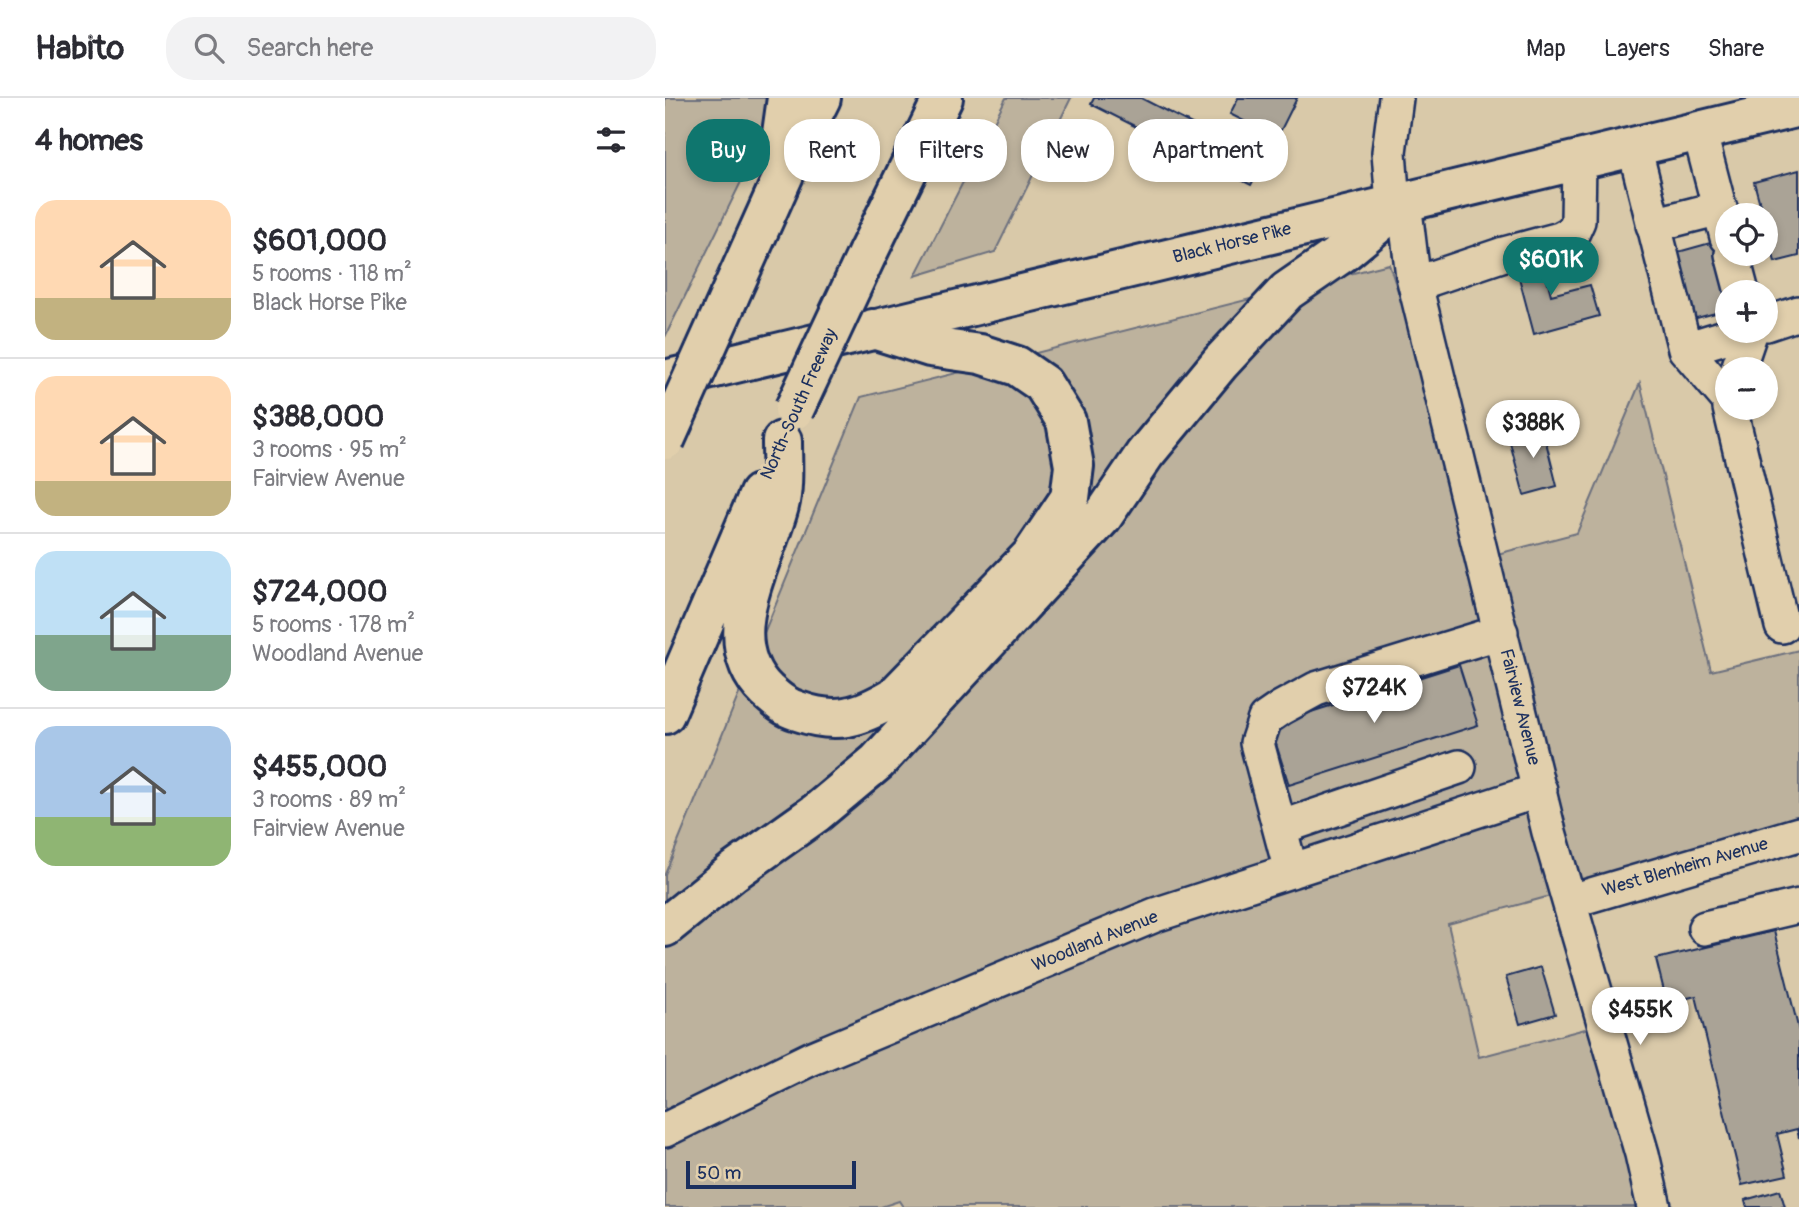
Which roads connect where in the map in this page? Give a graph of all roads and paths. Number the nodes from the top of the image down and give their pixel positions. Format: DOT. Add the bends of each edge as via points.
graph roads {
  1 [pos="787,98"];
  2 [pos="821,98"];
  3 [pos="943,98"];
  4 [pos="1397,98"];
  5 [pos="1799,107"];
  6 [pos="1699,130"];
  7 [pos="1634,146"];
  8 [pos="1579,159"];
  9 [pos="772,200"];
  10 [pos="1399,203"];
  11 [pos="1718,203"];
  12 [pos="1715,222"];
  13 [pos="1653,225"];
  14 [pos="1415,284"];
  15 [pos="1799,313"];
  16 [pos="1778,320"];
  17 [pos="873,330"];
  18 [pos="1715,340"];
  19 [pos="1685,349"];
  20 [pos="665,380"];
  21 [pos="1715,384"];
  22 [pos="1733,420"];
  23 [pos="788,426"];
  24 [pos="665,440"];
  25 [pos="1782,626"];
  26 [pos="1501,632"];
  27 [pos="665,714"];
  28 [pos="1459,767"];
  29 [pos="1540,789"];
  30 [pos="1280,828"];
  31 [pos="1799,834"];
  32 [pos="1291,871"];
  33 [pos="1571,901"];
  34 [pos="1799,906"];
  35 [pos="665,927"];
  36 [pos="1705,928"];
  37 [pos="665,1130"];
  38 [pos="1654,1207"];
  1 -- 9 [label="main road"];
  2 -- 9 [label="main road"];
  3 -- 23 [label="main road, North-South Freeway, bridge"];
  4 -- 10 [label="street, Fairview Avenue" via="1389,152"];
  5 -- 6 [label="main road, Black Horse Pike"];
  6 -- 7 [label="main road, Black Horse Pike"];
  6 -- 11 [label="street"];
  7 -- 8 [label="main road, Black Horse Pike"];
  7 -- 13 [label="street"];
  8 -- 10 [label="main road, Black Horse Pike"];
  8 -- 14 [label="street" via="1578,221 1573,232"];
  9 -- 24 [label="main road, bridge"];
  10 -- 14 [label="street, Fairview Avenue"];
  10 -- 17 [label="main road, Black Horse Pike"];
  10 -- 35 [label="main road" via="1345,251 1287,291 1145,454 1103,516 877,762"];
  12 -- 13 [label="street"];
  13 -- 19 [label="street"];
  14 -- 26 [label="street, Fairview Avenue"];
  15 -- 16 [label="street"];
  17 -- 20 [label="main road, Black Horse Pike"];
  17 -- 23 [label="main road" via="1017,366 1043,384 1066,421 1074,466 1070,498 1031,556 894,697 868,713 834,720 783,706 749,669 742,645 753,582 780,503"];
  18 -- 19 [label="street"];
  19 -- 21 [label="street"];
  22 -- 25 [label="street"];
  23 -- 27 [label="main road, North-South Freeway"];
  26 -- 29 [label="street, Fairview Avenue"];
  26 -- 30 [label="street" via="1316,689 1265,719 1257,743"];
  28 -- 30 [label="street"];
  29 -- 32 [label="street, Woodland Avenue"];
  29 -- 33 [label="street, Fairview Avenue"];
  30 -- 32 [label="street"];
  31 -- 33 [label="street, West Blenheim Avenue"];
  32 -- 37 [label="street, Woodland Avenue" via="1155,915 810,1059"];
  33 -- 38 [label="street, Fairview Avenue"];
  34 -- 36 [label="street"];
}
